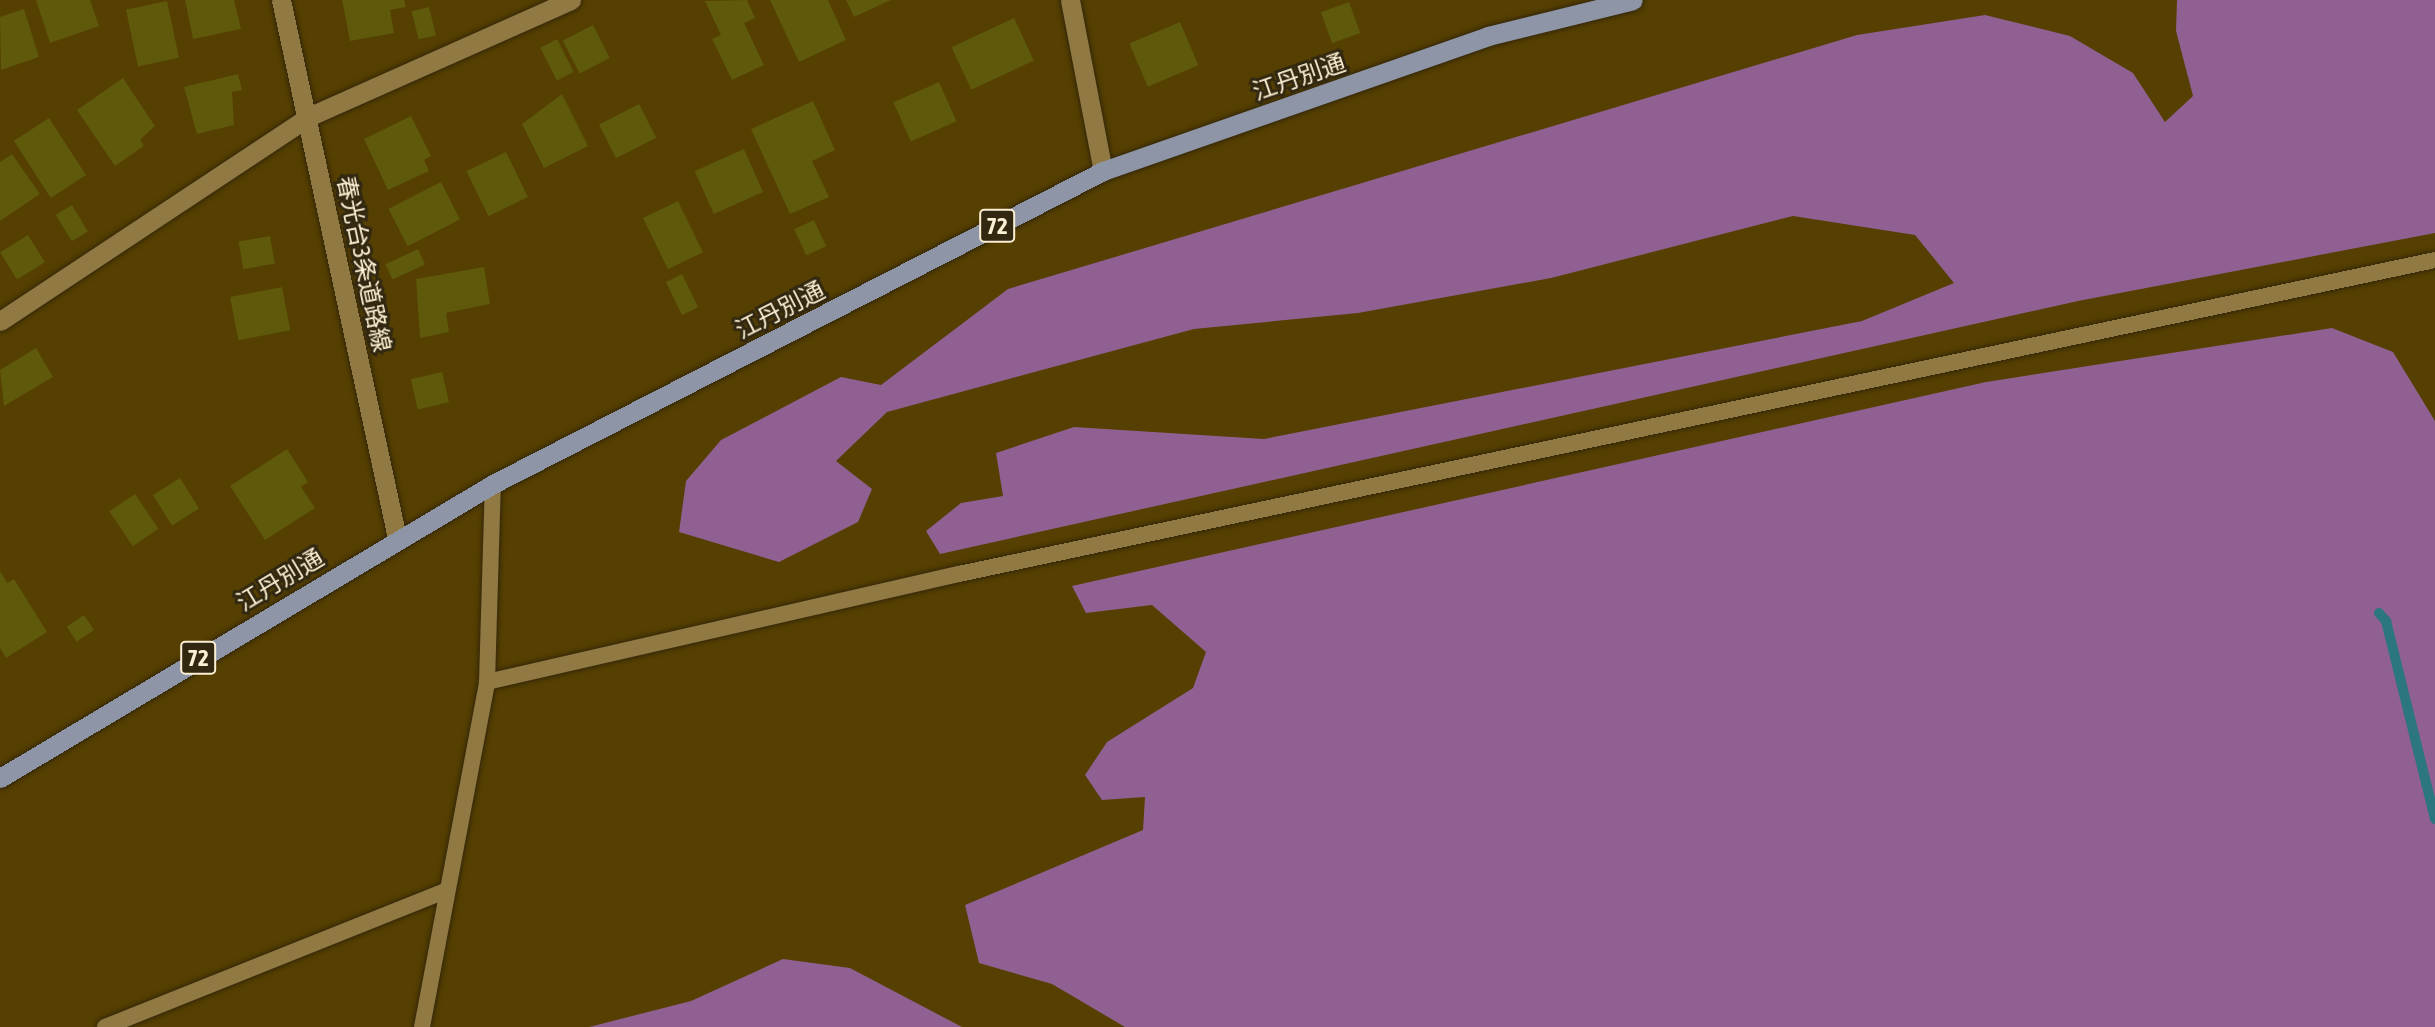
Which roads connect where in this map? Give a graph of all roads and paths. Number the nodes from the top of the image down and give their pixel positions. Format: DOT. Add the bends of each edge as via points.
graph roads {
  1 [pos="281,0"];
  2 [pos="1070,0"];
  3 [pos="1633,0"];
  4 [pos="561,2"];
  5 [pos="308,117"];
  6 [pos="1103,172"];
  7 [pos="2435,260"];
  8 [pos="0,321"];
  9 [pos="493,485"];
  10 [pos="397,538"];
  11 [pos="488,682"];
  12 [pos="0,778"];
  13 [pos="445,891"];
  14 [pos="105,1027"];
  15 [pos="422,1027"];
  1 -- 5 [label="street, 春光台3条道路線"];
  2 -- 6 [label="street"];
  3 -- 6 [label="main road, 江丹別通 / 72" via="1488,36"];
  4 -- 5 [label="street"];
  5 -- 8 [label="street"];
  5 -- 10 [label="street, 春光台3条道路線"];
  6 -- 9 [label="main road, 江丹別通 / 72"];
  7 -- 11 [label="lane" via="986,568"];
  9 -- 10 [label="main road, 江丹別通 / 72"];
  9 -- 11 [label="lane"];
  10 -- 12 [label="main road, 江丹別通 / 72"];
  11 -- 13 [label="lane"];
  13 -- 14 [label="lane"];
  13 -- 15 [label="lane"];
}
